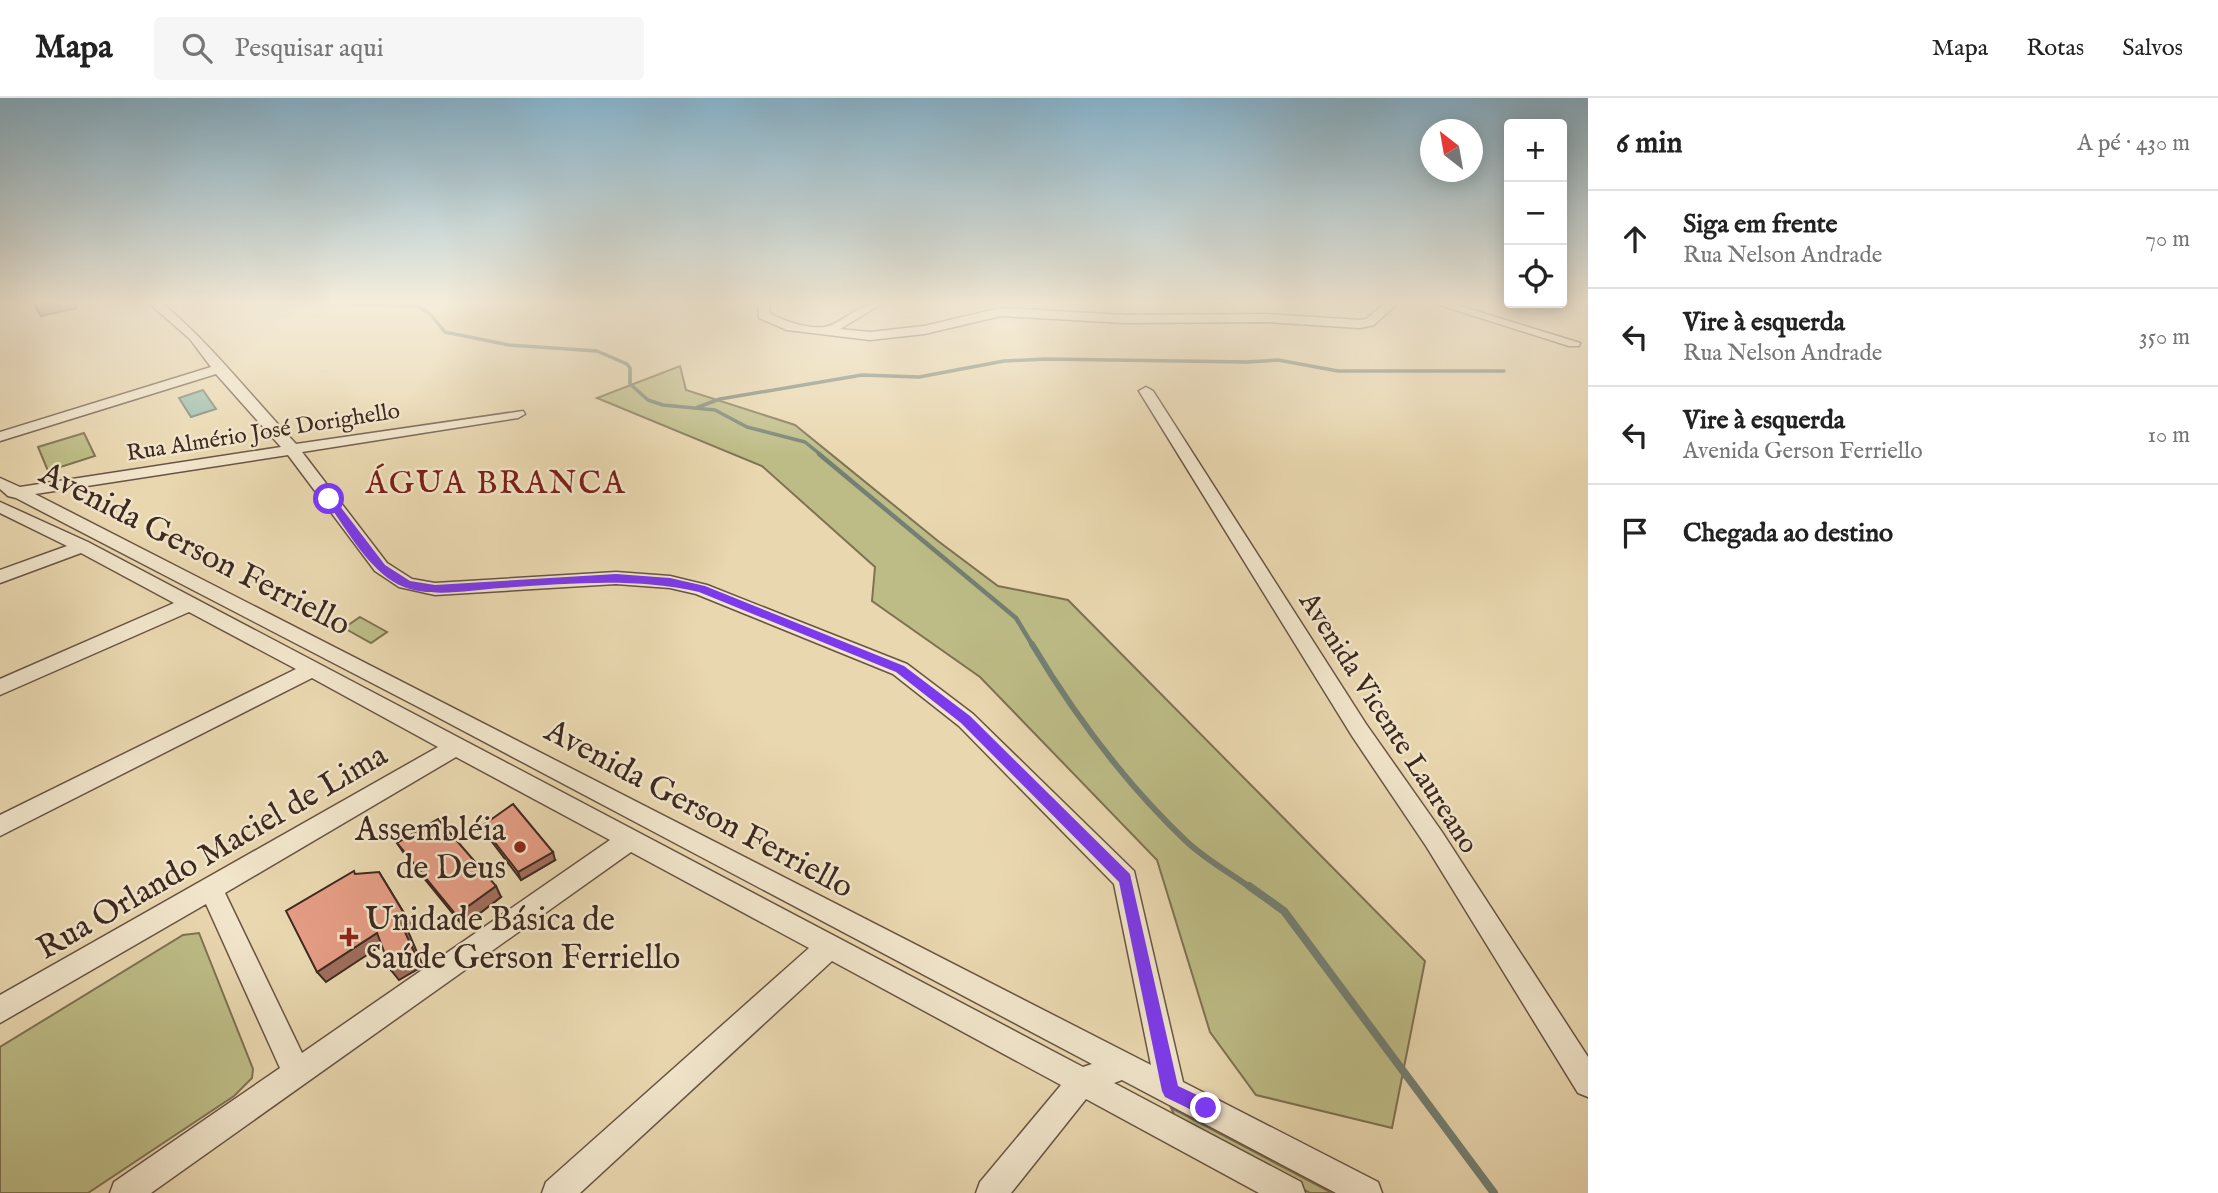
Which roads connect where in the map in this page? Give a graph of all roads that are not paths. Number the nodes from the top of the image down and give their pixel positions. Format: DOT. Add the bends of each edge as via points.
graph roads {
  1 [pos="208,355"];
  2 [pos="219,369"];
  3 [pos="1146,391"];
  4 [pos="518,414"];
  5 [pos="0,437"];
  6 [pos="291,448"];
  7 [pos="4,495"];
  8 [pos="82,546"];
  9 [pos="0,577"];
  10 [pos="190,604"];
  11 [pos="312,670"];
  12 [pos="0,687"];
  13 [pos="455,747"];
  14 [pos="0,826"];
  15 [pos="629,840"];
  16 [pos="211,889"];
  17 [pos="830,947"];
  18 [pos="0,1010"];
  19 [pos="1124,1065"];
  20 [pos="296,1072"];
  21 [pos="1082,1082"];
  22 [pos="1588,1083"];
  23 [pos="1171,1091"];
  24 [pos="125,1193"];
  25 [pos="557,1193"];
  26 [pos="991,1193"];
  27 [pos="1290,1193"];
  28 [pos="1367,1193"];
  1 -- 2 [label="street"];
  2 -- 5 [label="street"];
  2 -- 6 [label="street"];
  3 -- 22 [label="street, Avenida Vicente Laureano"];
  4 -- 6 [label="street, Rua Almério José Dorighello"];
  6 -- 7 [label="street, Rua Almério José Dorighello"];
  6 -- 23 [label="street" via="381,567 407,585 435,589 616,578 670,582 701,589 868,654 928,689 1125,879"];
  7 -- 8 [label="street, Avenida Gerson Ferriello"];
  7 -- 19 [label="street, Avenida Gerson Ferriello" via="433,705"];
  8 -- 9 [label="street"];
  8 -- 10 [label="street, Avenida Gerson Ferriello"];
  10 -- 11 [label="street, Avenida Gerson Ferriello"];
  10 -- 12 [label="street"];
  11 -- 13 [label="street, Avenida Gerson Ferriello"];
  11 -- 14 [label="street"];
  13 -- 15 [label="street, Avenida Gerson Ferriello"];
  13 -- 16 [label="street, Rua Orlando Maciel de Lima"];
  15 -- 17 [label="street, Avenida Gerson Ferriello"];
  15 -- 20 [label="street"];
  16 -- 18 [label="street, Rua Orlando Maciel de Lima"];
  16 -- 20 [label="street"];
  17 -- 21 [label="street, Avenida Gerson Ferriello"];
  17 -- 25 [label="street"];
  19 -- 21 [label="street"];
  19 -- 23 [label="street, Avenida Gerson Ferriello"];
  20 -- 24 [label="street"];
  21 -- 26 [label="street"];
  21 -- 27 [label="street, Avenida Gerson Ferriello"];
  23 -- 28 [label="street, Avenida Gerson Ferriello"];
}
